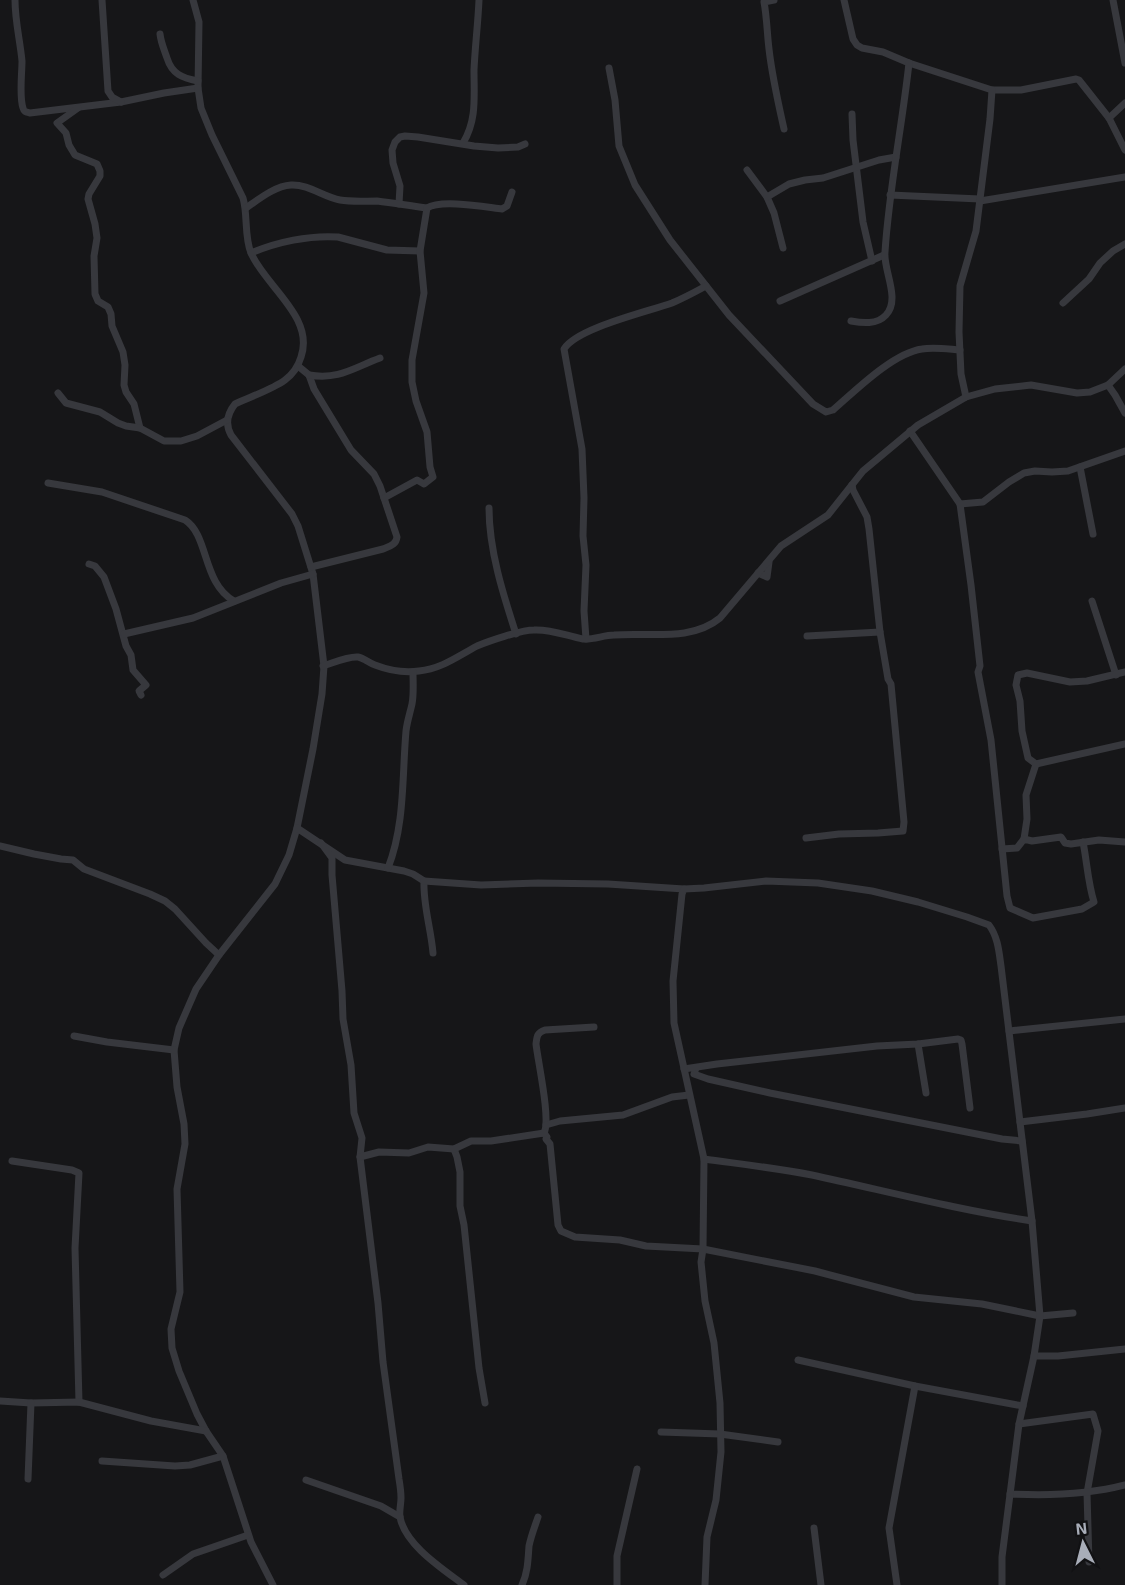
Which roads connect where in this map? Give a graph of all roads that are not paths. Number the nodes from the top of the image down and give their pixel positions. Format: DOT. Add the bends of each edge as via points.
graph roads {
  1 [pos="15,0"];
  2 [pos="102,0"];
  3 [pos="193,0"];
  4 [pos="479,0"];
  5 [pos="774,0"];
  6 [pos="844,0"];
  7 [pos="1113,0"];
  8 [pos="763,1"];
  9 [pos="160,34"];
  10 [pos="909,63"];
  11 [pos="1125,63"];
  12 [pos="609,68"];
  13 [pos="198,84"];
  14 [pos="992,90"];
  15 [pos="121,102"];
  16 [pos="1125,103"];
  17 [pos="78,108"];
  18 [pos="852,114"];
  19 [pos="1109,117"];
  20 [pos="784,129"];
  21 [pos="468,135"];
  22 [pos="463,143"];
  23 [pos="525,144"];
  24 [pos="474,146"];
  25 [pos="1125,150"];
  26 [pos="896,157"];
  27 [pos="857,167"];
  28 [pos="747,170"];
  29 [pos="1125,177"];
  30 [pos="512,192"];
  31 [pos="890,195"];
  32 [pos="767,197"];
  33 [pos="980,200"];
  34 [pos="399,204"];
  35 [pos="246,208"];
  36 [pos="427,208"];
  37 [pos="1125,244"];
  38 [pos="783,248"];
  39 [pos="420,251"];
  40 [pos="870,251"];
  41 [pos="251,253"];
  42 [pos="884,255"];
  43 [pos="872,261"];
  44 [pos="706,286"];
  45 [pos="780,301"];
  46 [pos="1063,303"];
  47 [pos="851,321"];
  48 [pos="960,350"];
  49 [pos="380,358"];
  50 [pos="298,366"];
  51 [pos="1125,369"];
  52 [pos="309,375"];
  53 [pos="1108,385"];
  54 [pos="58,393"];
  55 [pos="966,397"];
  56 [pos="1125,413"];
  57 [pos="227,420"];
  58 [pos="140,428"];
  59 [pos="910,431"];
  60 [pos="1125,451"];
  61 [pos="1080,467"];
  62 [pos="48,483"];
  63 [pos="852,485"];
  64 [pos="384,498"];
  65 [pos="960,504"];
  66 [pos="489,507"];
  67 [pos="1093,534"];
  68 [pos="89,564"];
  69 [pos="312,571"];
  70 [pos="234,601"];
  71 [pos="1092,601"];
  72 [pos="880,632"];
  73 [pos="123,634"];
  74 [pos="516,634"];
  75 [pos="807,636"];
  76 [pos="586,639"];
  77 [pos="323,666"];
  78 [pos="413,672"];
  79 [pos="1125,672"];
  80 [pos="1116,675"];
  81 [pos="141,695"];
  82 [pos="1125,744"];
  83 [pos="1036,764"];
  84 [pos="297,828"];
  85 [pos="806,838"];
  86 [pos="1024,839"];
  87 [pos="1125,842"];
  88 [pos="321,843"];
  89 [pos="1083,843"];
  90 [pos="0,846"];
  91 [pos="1002,849"];
  92 [pos="388,868"];
  93 [pos="424,881"];
  94 [pos="684,889"];
  95 [pos="433,953"];
  96 [pos="219,955"];
  97 [pos="1125,1019"];
  98 [pos="594,1027"];
  99 [pos="1009,1031"];
  100 [pos="74,1036"];
  101 [pos="918,1044"];
  102 [pos="174,1050"];
  103 [pos="696,1068"];
  104 [pos="684,1069"];
  105 [pos="926,1093"];
  106 [pos="689,1095"];
  107 [pos="970,1108"];
  108 [pos="1125,1108"];
  109 [pos="1020,1122"];
  110 [pos="545,1129"];
  111 [pos="1022,1141"];
  112 [pos="454,1149"];
  113 [pos="360,1157"];
  114 [pos="704,1159"];
  115 [pos="12,1161"];
  116 [pos="1032,1221"];
  117 [pos="703,1249"];
  118 [pos="1073,1313"];
  119 [pos="1040,1316"];
  120 [pos="1125,1349"];
  121 [pos="1034,1356"];
  122 [pos="798,1360"];
  123 [pos="915,1386"];
  124 [pos="0,1401"];
  125 [pos="79,1402"];
  126 [pos="30,1403"];
  127 [pos="485,1403"];
  128 [pos="1023,1406"];
  129 [pos="1019,1424"];
  130 [pos="206,1431"];
  131 [pos="661,1432"];
  132 [pos="720,1434"];
  133 [pos="778,1442"];
  134 [pos="223,1456"];
  135 [pos="102,1461"];
  136 [pos="637,1469"];
  137 [pos="28,1479"];
  138 [pos="306,1480"];
  139 [pos="1125,1485"];
  140 [pos="1087,1493"];
  141 [pos="1010,1494"];
  142 [pos="400,1517"];
  143 [pos="538,1517"];
  144 [pos="814,1527"];
  145 [pos="248,1535"];
  146 [pos="1089,1562"];
  147 [pos="163,1575"];
  148 [pos="273,1585"];
  149 [pos="464,1585"];
  150 [pos="522,1585"];
  151 [pos="617,1585"];
  152 [pos="705,1585"];
  153 [pos="821,1585"];
  154 [pos="897,1585"];
  155 [pos="1002,1585"];
  1 -- 17 [label="street" via="23,108 30,113"];
  2 -- 15 [label="street" via="108,91"];
  3 -- 13 [label="street" via="199,22"];
  4 -- 21 [label="street" via="475,110"];
  5 -- 8 [label="street"];
  6 -- 10 [label="street" via="856,45"];
  7 -- 11 [label="street"];
  8 -- 20 [label="street"];
  9 -- 13 [label="street" via="171,70"];
  10 -- 14 [label="street"];
  10 -- 26 [label="street"];
  12 -- 44 [label="street" via="619,146 635,184 669,240"];
  13 -- 15 [label="street"];
  13 -- 35 [label="street" via="201,108"];
  14 -- 19 [label="street" via="1022,90 1076,79"];
  14 -- 33 [label="street"];
  15 -- 17 [label="street"];
  16 -- 19 [label="street"];
  17 -- 58 [label="street" via="57,123 75,155 97,164 100,171 88,199 97,238 93,256 95,294 111,314 123,352 124,385"];
  18 -- 27 [label="street"];
  19 -- 25 [label="street"];
  21 -- 22 [label="street"];
  21 -- 24 [label="street"];
  22 -- 24 [label="street"];
  22 -- 34 [label="street" via="400,137 392,150 400,186"];
  23 -- 24 [label="street" via="508,148"];
  26 -- 27 [label="street"];
  26 -- 31 [label="street"];
  27 -- 32 [label="street" via="789,184"];
  27 -- 40 [label="street"];
  28 -- 32 [label="street"];
  29 -- 33 [label="street"];
  30 -- 36 [label="street" via="502,210 443,204"];
  31 -- 33 [label="street"];
  31 -- 42 [label="street"];
  32 -- 38 [label="street"];
  33 -- 48 [label="street" via="976,231 960,286"];
  34 -- 35 [label="street" via="337,200 291,185"];
  34 -- 36 [label="street"];
  35 -- 41 [label="street"];
  36 -- 39 [label="street"];
  37 -- 46 [label="street" via="1100,263"];
  39 -- 41 [label="street" via="395,251 318,237 279,243"];
  39 -- 64 [label="street" via="424,293 412,382 427,432 433,477 424,484 417,480"];
  40 -- 42 [label="street"];
  40 -- 43 [label="street"];
  41 -- 50 [label="street" via="299,322 304,346"];
  42 -- 43 [label="street"];
  42 -- 47 [label="street" via="892,289 886,315 863,323"];
  43 -- 45 [label="street"];
  44 -- 48 [label="street" via="800,392 826,412 834,410 881,368 907,353 937,348"];
  44 -- 76 [label="street" via="674,302 586,332 564,348 582,448"];
  48 -- 55 [label="street"];
  49 -- 52 [label="street" via="333,376"];
  50 -- 52 [label="street"];
  50 -- 57 [label="street" via="284,381 235,404"];
  51 -- 53 [label="street"];
  52 -- 64 [label="street" via="351,450 374,474"];
  53 -- 55 [label="street" via="1077,393 1031,385"];
  53 -- 56 [label="street"];
  54 -- 58 [label="street" via="66,403"];
  55 -- 59 [label="street"];
  57 -- 58 [label="street" via="181,441 159,439"];
  57 -- 69 [label="street" via="231,435 292,514"];
  59 -- 63 [label="street"];
  59 -- 65 [label="street"];
  60 -- 61 [label="street"];
  61 -- 65 [label="street" via="1024,473 983,502"];
  61 -- 67 [label="street"];
  62 -- 70 [label="street" via="102,492 190,523 216,583"];
  63 -- 72 [label="street" via="867,517"];
  63 -- 76 [label="street" via="828,515 781,546 770,560 767,577 758,573 713,624 681,633"];
  64 -- 69 [label="street" via="398,537 396,542"];
  65 -- 91 [label="street"];
  66 -- 74 [label="street" via="498,576"];
  68 -- 73 [label="street" via="105,577"];
  69 -- 70 [label="street"];
  69 -- 77 [label="street"];
  70 -- 73 [label="street" via="194,618"];
  71 -- 80 [label="street"];
  72 -- 75 [label="street"];
  72 -- 85 [label="street" via="891,684 903,831"];
  73 -- 81 [label="street" via="134,670 146,685 139,691"];
  74 -- 76 [label="street" via="541,630"];
  74 -- 78 [label="street" via="482,644 442,666"];
  77 -- 78 [label="street" via="356,657 384,668"];
  77 -- 84 [label="street" via="314,749"];
  78 -- 92 [label="street" via="398,834"];
  79 -- 80 [label="street"];
  80 -- 83 [label="street" via="1070,682 1027,673 1018,675 1022,731 1028,758"];
  82 -- 83 [label="street"];
  83 -- 86 [label="street" via="1026,795"];
  84 -- 88 [label="street"];
  84 -- 96 [label="street" via="275,884"];
  86 -- 89 [label="street" via="1061,837 1065,843"];
  86 -- 91 [label="street" via="1017,848"];
  87 -- 89 [label="street"];
  88 -- 92 [label="street" via="345,860"];
  88 -- 113 [label="street" via="332,858 343,1019 354,1113 362,1138"];
  89 -- 91 [label="street" via="1094,902 1082,909 1033,918 1010,908"];
  90 -- 96 [label="street" via="74,860 84,870 165,901"];
  92 -- 93 [label="street"];
  93 -- 94 [label="street"];
  93 -- 95 [label="street"];
  94 -- 99 [label="street" via="766,881 818,883 907,899 989,925 998,945"];
  94 -- 104 [label="street" via="673,981 674,1023"];
  96 -- 102 [label="street" via="196,989"];
  97 -- 99 [label="street"];
  98 -- 110 [label="street" via="545,1030 537,1036"];
  99 -- 109 [label="street"];
  100 -- 102 [label="street"];
  101 -- 103 [label="street"];
  101 -- 105 [label="street"];
  101 -- 107 [label="street" via="961,1040"];
  102 -- 130 [label="street" via="185,1144 177,1189 180,1292 171,1329 172,1348"];
  103 -- 104 [label="street"];
  103 -- 111 [label="street" via="694,1074 749,1088"];
  104 -- 106 [label="street"];
  106 -- 110 [label="street" via="672,1097 623,1115 560,1121"];
  106 -- 114 [label="street"];
  108 -- 109 [label="street"];
  109 -- 111 [label="street"];
  110 -- 112 [label="street" via="491,1141 471,1141"];
  110 -- 117 [label="street" via="561,1231 575,1237"];
  111 -- 116 [label="street"];
  112 -- 113 [label="street" via="428,1147 409,1153 379,1152"];
  112 -- 127 [label="street" via="460,1172 460,1206"];
  113 -- 142 [label="street" via="401,1496"];
  114 -- 116 [label="street" via="803,1173"];
  114 -- 117 [label="street"];
  115 -- 125 [label="street" via="79,1173 75,1248"];
  116 -- 119 [label="street"];
  117 -- 119 [label="street" via="823,1273 914,1297 982,1304"];
  117 -- 132 [label="street" via="701,1262 714,1343"];
  118 -- 119 [label="street"];
  119 -- 121 [label="street"];
  120 -- 121 [label="street"];
  121 -- 128 [label="street"];
  122 -- 123 [label="street"];
  123 -- 128 [label="street"];
  123 -- 154 [label="street" via="889,1528"];
  124 -- 126 [label="street"];
  125 -- 126 [label="street"];
  125 -- 130 [label="street"];
  126 -- 137 [label="street"];
  128 -- 129 [label="street"];
  129 -- 140 [label="street" via="1093,1414 1098,1431"];
  129 -- 141 [label="street"];
  130 -- 134 [label="street"];
  131 -- 132 [label="street"];
  132 -- 133 [label="street"];
  132 -- 152 [label="street" via="719,1477 707,1537"];
  134 -- 135 [label="street" via="175,1466"];
  134 -- 145 [label="street"];
  136 -- 151 [label="street" via="617,1556"];
  138 -- 142 [label="street" via="381,1506"];
  139 -- 140 [label="street"];
  140 -- 141 [label="street"];
  140 -- 146 [label="street"];
  141 -- 155 [label="street"];
  142 -- 149 [label="street" via="416,1546"];
  143 -- 150 [label="street"];
  144 -- 153 [label="street"];
  145 -- 147 [label="street" via="193,1554"];
  145 -- 148 [label="street"];
}
